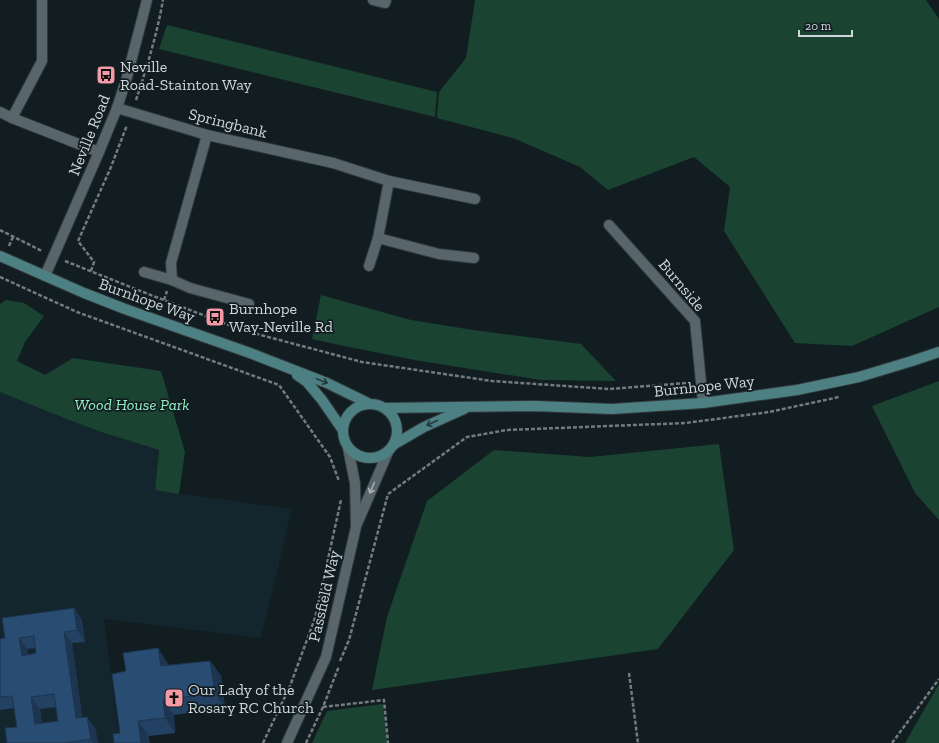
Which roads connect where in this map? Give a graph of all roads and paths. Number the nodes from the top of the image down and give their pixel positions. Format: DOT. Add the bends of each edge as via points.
graph roads {
  1 [pos="42,0"];
  2 [pos="147,0"];
  3 [pos="373,0"];
  4 [pos="386,0"];
  5 [pos="117,108"];
  6 [pos="0,112"];
  7 [pos="12,118"];
  8 [pos="207,135"];
  9 [pos="99,152"];
  10 [pos="389,181"];
  11 [pos="475,199"];
  12 [pos="609,225"];
  13 [pos="0,230"];
  14 [pos="378,238"];
  15 [pos="0,256"];
  16 [pos="53,257"];
  17 [pos="474,258"];
  18 [pos="369,266"];
  19 [pos="144,272"];
  20 [pos="45,276"];
  21 [pos="0,277"];
  22 [pos="172,280"];
  23 [pos="249,304"];
  24 [pos="939,352"];
  25 [pos="286,367"];
  26 [pos="701,382"];
  27 [pos="843,396"];
  28 [pos="368,403"];
  29 [pos="703,403"];
  30 [pos="467,407"];
  31 [pos="384,408"];
  32 [pos="342,429"];
  33 [pos="348,448"];
  34 [pos="390,449"];
  35 [pos="340,485"];
  36 [pos="342,494"];
  37 [pos="356,528"];
  38 [pos="629,673"];
  39 [pos="939,679"];
  40 [pos="323,707"];
  41 [pos="263,743"];
  42 [pos="286,743"];
  43 [pos="306,743"];
  44 [pos="388,743"];
  45 [pos="638,743"];
  46 [pos="892,743"];
  1 -- 7 [label="street" via="42,61"];
  2 -- 5 [label="street, Neville Road"];
  3 -- 4 [label="street" via="385,3"];
  5 -- 8 [label="street, Springbank"];
  5 -- 9 [label="street, Neville Road"];
  6 -- 7 [label="street"];
  7 -- 9 [label="street"];
  8 -- 10 [label="street, Springbank" via="333,163"];
  8 -- 22 [label="street" via="171,263"];
  9 -- 16 [label="street, Neville Road"];
  10 -- 11 [label="street, Springbank"];
  10 -- 14 [label="street"];
  12 -- 26 [label="street, Burnside" via="695,321"];
  13 -- 16 [label="path"];
  14 -- 17 [label="street" via="439,254"];
  14 -- 18 [label="street"];
  15 -- 20 [label="main road, Burnhope Way"];
  16 -- 20 [label="street, Neville Road"];
  16 -- 26 [label="path" via="242,330 362,362 492,381 609,389"];
  19 -- 22 [label="street"];
  20 -- 25 [label="main road, Burnhope Way" via="125,309"];
  21 -- 35 [label="path" via="78,312 279,385 330,457"];
  22 -- 23 [label="street" via="190,288"];
  24 -- 29 [label="main road, Burnhope Way" via="859,377 797,390"];
  25 -- 28 [label="main road, Burnhope Way, one-way"];
  25 -- 32 [label="main road, Burnhope Way" via="307,382"];
  26 -- 29 [label="street, Burnside"];
  27 -- 40 [label="path" via="769,412 686,423 507,430 467,437 388,494 349,640"];
  28 -- 31 [label="main road"];
  28 -- 32 [label="main road" via="356,407 347,415"];
  29 -- 30 [label="main road, Burnhope Way" via="612,408"];
  30 -- 31 [label="main road, Burnhope Way"];
  30 -- 34 [label="main road, Burnhope Way, one-way" via="424,427"];
  31 -- 34 [label="main road" via="391,413 397,429 397,437"];
  32 -- 33 [label="main road"];
  33 -- 34 [label="main road" via="354,454 371,459 380,457"];
  33 -- 37 [label="street, Passfield Way" via="355,483"];
  34 -- 37 [label="street, one-way"];
  36 -- 41 [label="path" via="315,618 290,686"];
  37 -- 42 [label="street, Passfield Way" via="326,657"];
  38 -- 45 [label="path"];
  39 -- 46 [label="path"];
  40 -- 43 [label="path"];
  40 -- 44 [label="path" via="384,700"];
}
